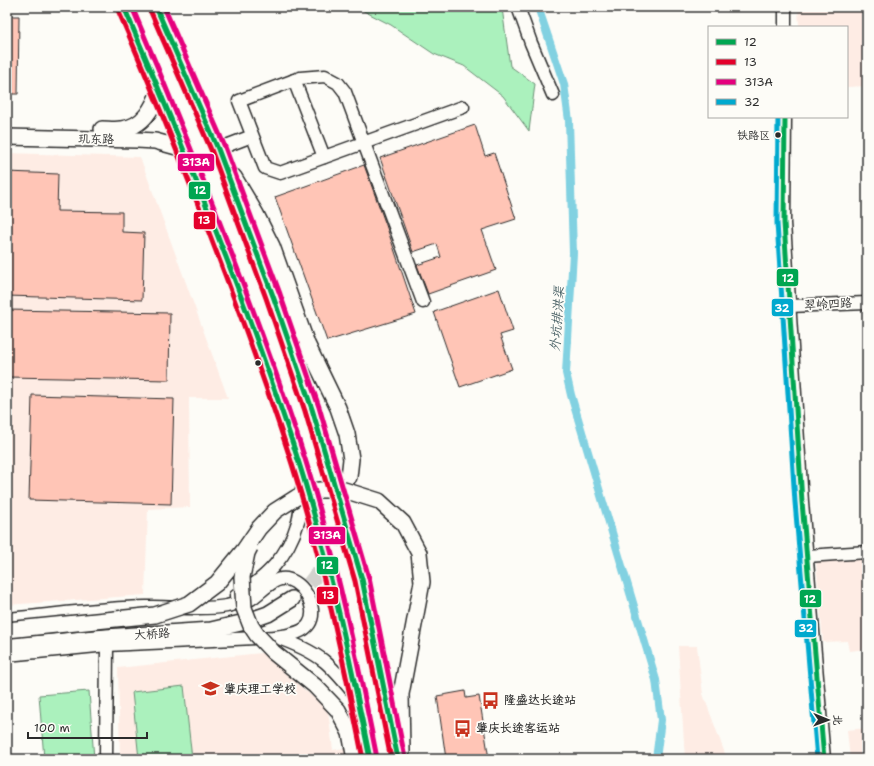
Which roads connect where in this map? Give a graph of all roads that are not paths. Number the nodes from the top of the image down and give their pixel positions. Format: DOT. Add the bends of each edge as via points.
graph roads {
  1 [pos="124,7"];
  2 [pos="156,7"];
  3 [pos="518,7"];
  4 [pos="785,7"];
  5 [pos="785,26"];
  6 [pos="294,80"];
  7 [pos="160,89"];
  8 [pos="553,95"];
  9 [pos="463,106"];
  10 [pos="785,118"];
  11 [pos="7,127"];
  12 [pos="252,136"];
  13 [pos="7,137"];
  14 [pos="364,142"];
  15 [pos="184,149"];
  16 [pos="218,149"];
  17 [pos="324,157"];
  18 [pos="423,302"];
  19 [pos="867,303"];
  20 [pos="789,306"];
  21 [pos="349,477"];
  22 [pos="304,478"];
  23 [pos="259,528"];
  24 [pos="867,552"];
  25 [pos="806,556"];
  26 [pos="292,599"];
  27 [pos="214,608"];
  28 [pos="7,619"];
  29 [pos="7,630"];
  30 [pos="276,637"];
  31 [pos="7,646"];
  32 [pos="107,646"];
  33 [pos="7,655"];
  34 [pos="356,696"];
  35 [pos="106,759"];
  36 [pos="355,759"];
  37 [pos="370,759"];
  38 [pos="398,759"];
  39 [pos="402,759"];
  40 [pos="824,759"];
  1 -- 7 [label="highway"];
  2 -- 16 [label="highway"];
  3 -- 8 [label="street"];
  4 -- 5 [label="street"];
  6 -- 12 [label="street" via="239,101"];
  6 -- 14 [label="street" via="325,76 338,83 345,92"];
  6 -- 17 [label="street"];
  7 -- 11 [label="main road, 玑东路" via="153,107 142,119 132,126 121,129"];
  7 -- 15 [label="highway"];
  9 -- 14 [label="street"];
  10 -- 20 [label="street" via="784,223"];
  12 -- 16 [label="street"];
  12 -- 17 [label="street" via="265,168 280,173"];
  13 -- 15 [label="main road, 玑东路" via="155,141"];
  14 -- 17 [label="street"];
  14 -- 18 [label="street"];
  15 -- 22 [label="highway" via="236,283"];
  16 -- 21 [label="main road" via="272,246 307,344 338,408 348,434 351,459"];
  16 -- 38 [label="highway" via="310,402 339,498 362,579"];
  19 -- 20 [label="street, 翠岭四路"];
  20 -- 25 [label="street"];
  22 -- 27 [label="street" via="299,521 288,547 270,571 254,586"];
  22 -- 34 [label="highway" via="333,589"];
  23 -- 29 [label="main road, bridge" via="217,583 189,604 155,615"];
  23 -- 36 [label="main road, bridge" via="247,553 242,577 244,608 251,626 273,652 315,686 338,710 350,733"];
  23 -- 39 [label="main road, bridge" via="275,511 297,497 319,490 344,490 378,501 403,523 419,553 422,582 401,694"];
  24 -- 25 [label="street"];
  25 -- 40 [label="street"];
  26 -- 31 [label="main road, 大桥路" via="268,614 211,630"];
  27 -- 28 [label="street" via="122,608"];
  27 -- 30 [label="street" via="250,600 272,582 280,579 293,581 307,596 313,612 309,625 299,632"];
  30 -- 32 [label="street"];
  30 -- 34 [label="street" via="295,644 319,658"];
  32 -- 33 [label="street"];
  32 -- 35 [label="street"];
  34 -- 37 [label="highway"];
}
